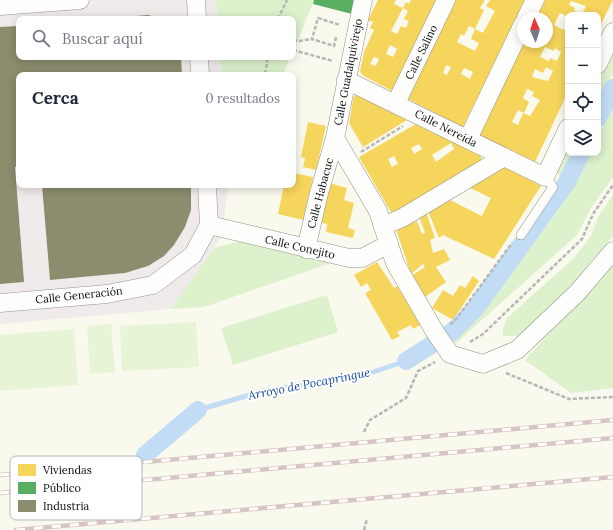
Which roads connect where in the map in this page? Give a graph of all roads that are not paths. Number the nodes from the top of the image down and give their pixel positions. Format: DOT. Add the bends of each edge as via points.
graph roads {
  1 [pos="80,0"];
  2 [pos="196,0"];
  3 [pos="363,0"];
  4 [pos="446,0"];
  5 [pos="535,0"];
  6 [pos="21,2"];
  7 [pos="0,6"];
  8 [pos="529,12"];
  9 [pos="197,16"];
  10 [pos="613,32"];
  11 [pos="517,37"];
  12 [pos="601,58"];
  13 [pos="199,60"];
  14 [pos="200,72"];
  15 [pos="348,72"];
  16 [pos="396,103"];
  17 [pos="565,134"];
  18 [pos="335,138"];
  19 [pos="468,139"];
  20 [pos="504,158"];
  21 [pos="545,177"];
  22 [pos="207,188"];
  23 [pos="209,225"];
  24 [pos="383,226"];
  25 [pos="521,235"];
  26 [pos="389,244"];
  27 [pos="306,249"];
  28 [pos="613,251"];
  29 [pos="0,303"];
  1 -- 6 [label="street"];
  2 -- 9 [label="street"];
  3 -- 15 [label="street, Calle Guadalquivirejo"];
  4 -- 16 [label="street, Calle Salino"];
  5 -- 8 [label="street"];
  6 -- 7 [label="street"];
  10 -- 12 [label="street"];
  11 -- 19 [label="street"];
  13 -- 14 [label="street"];
  15 -- 16 [label="street, Calle Nereida"];
  15 -- 18 [label="street, Calle Guadalquivirejo"];
  16 -- 19 [label="street, Calle Nereida"];
  17 -- 21 [label="street"];
  18 -- 24 [label="street, Calle Guadalquivirejo" via="378,211"];
  18 -- 27 [label="street, Calle Habacuc"];
  19 -- 20 [label="street, Calle Nereida"];
  20 -- 21 [label="street, Calle Nereida"];
  20 -- 24 [label="street" via="402,218"];
  21 -- 25 [label="lane" via="553,187"];
  22 -- 23 [label="street"];
  23 -- 27 [label="street, Calle Conejito"];
  23 -- 29 [label="street, Calle Generación" via="193,255 153,285 107,294"];
  24 -- 26 [label="street, Calle Guadalquivirejo"];
  26 -- 27 [label="street, Calle Conejito" via="362,258 349,258"];
  26 -- 28 [label="street, Calle Guadalquivirejo" via="395,263 441,340 484,364 517,350 577,293"];
}
